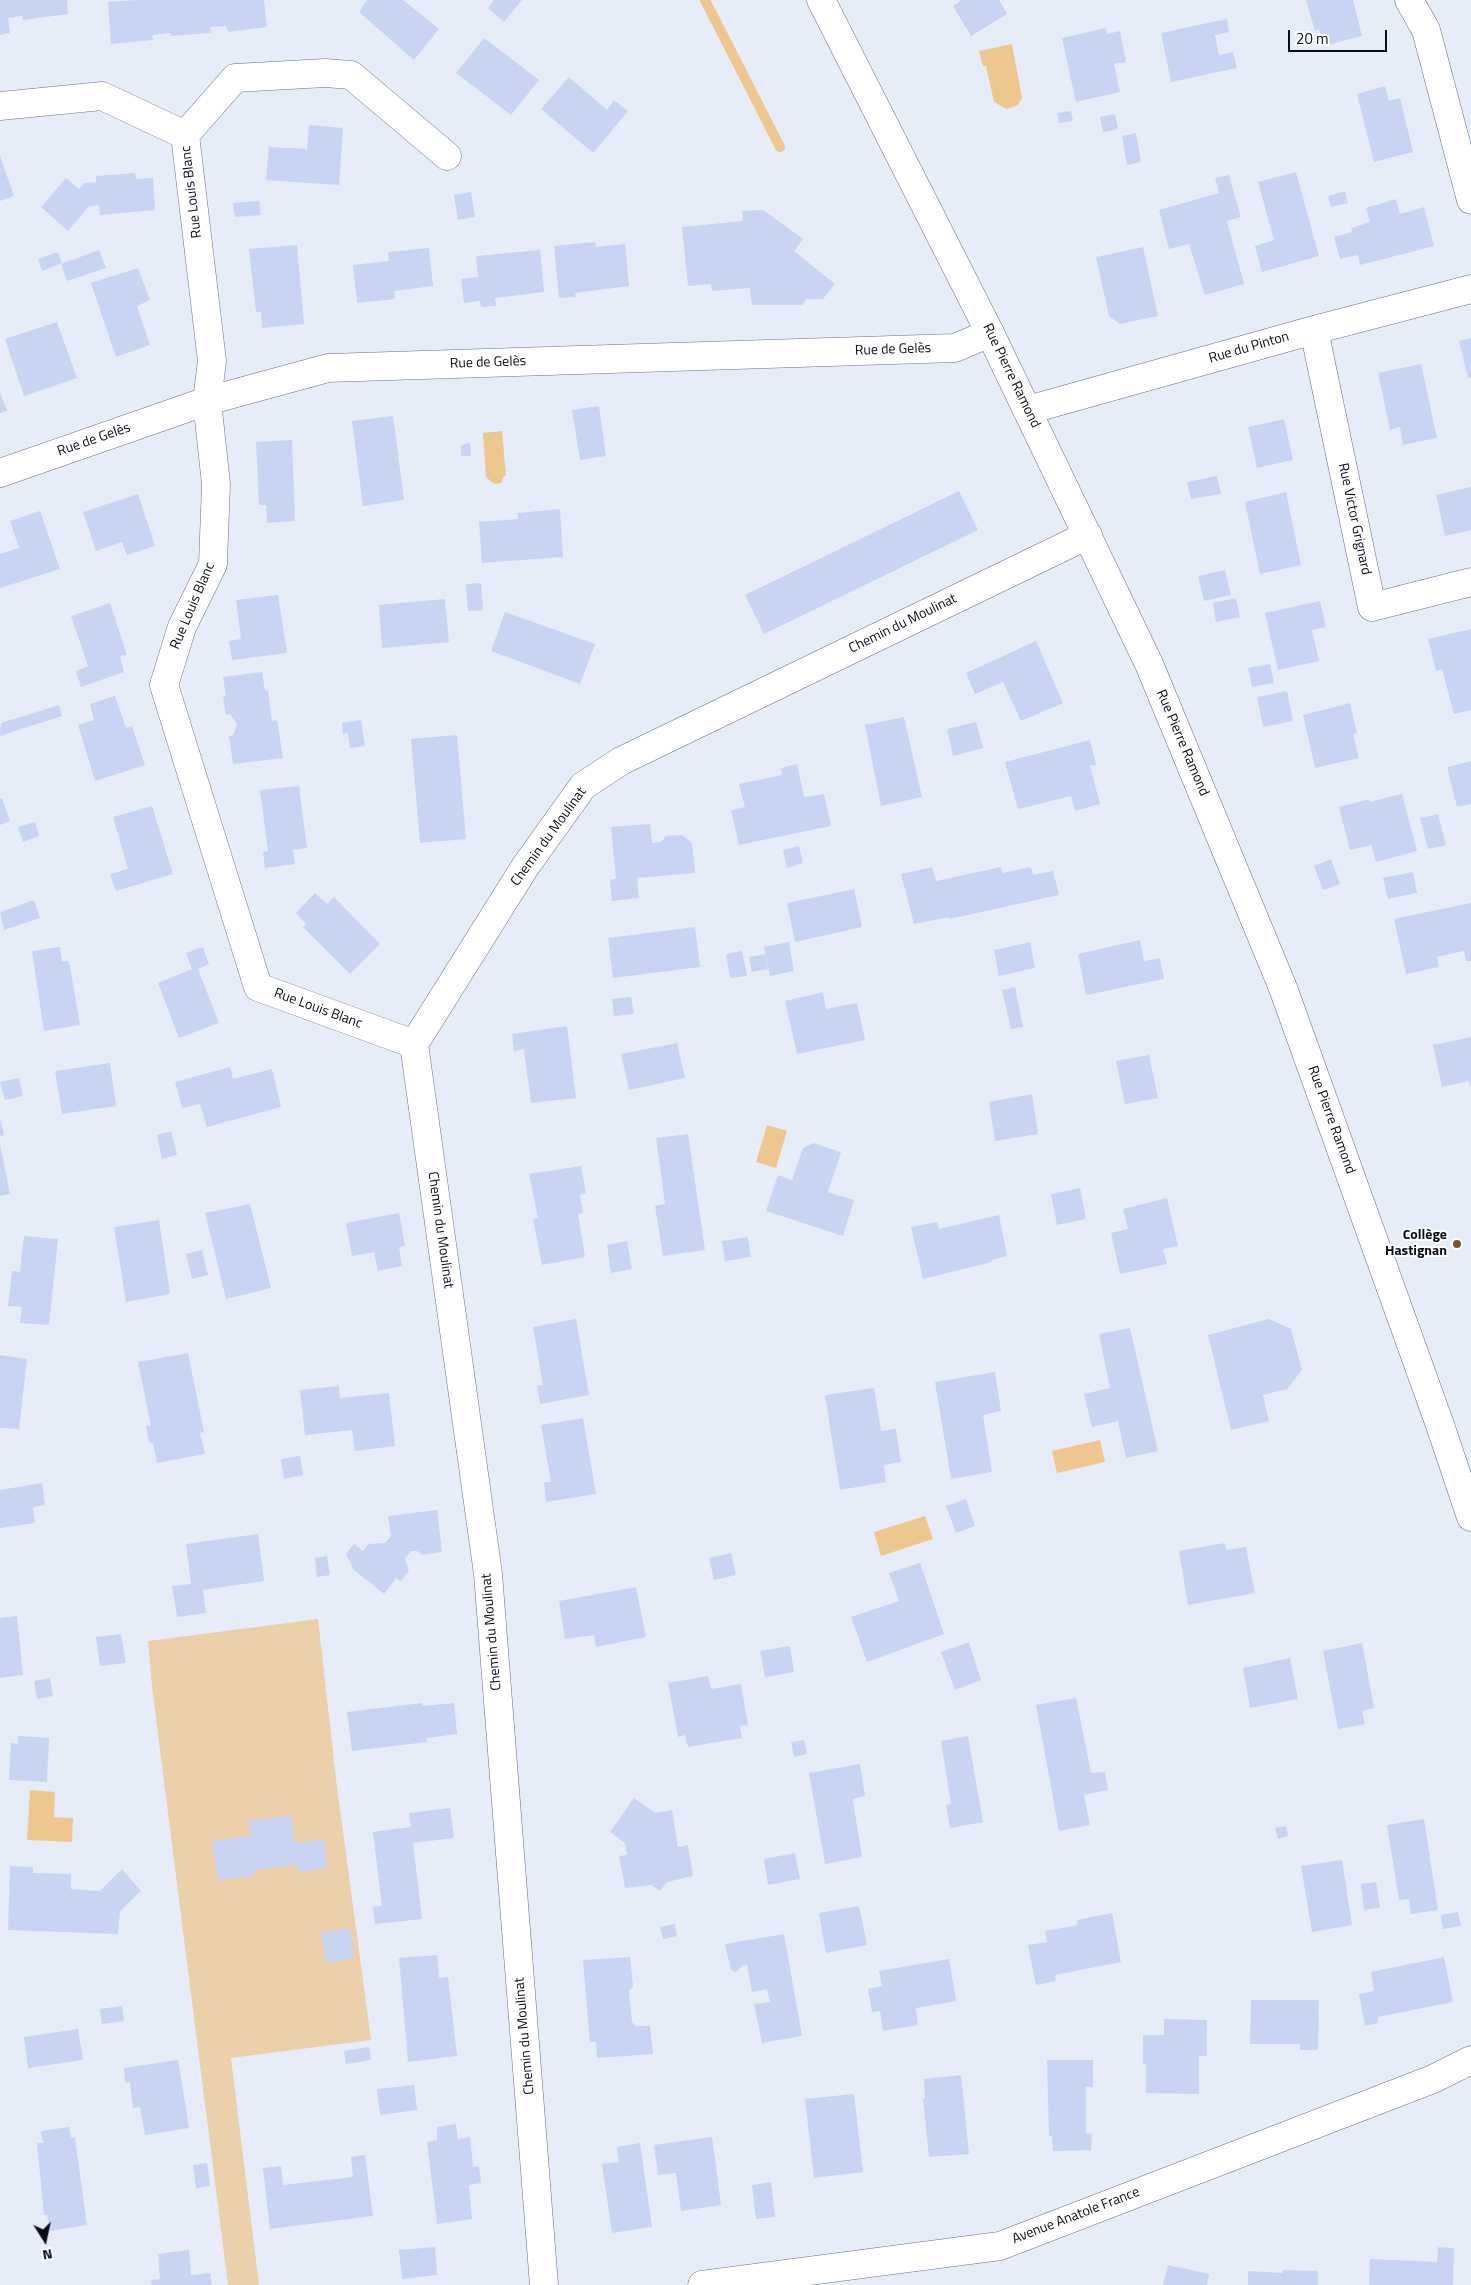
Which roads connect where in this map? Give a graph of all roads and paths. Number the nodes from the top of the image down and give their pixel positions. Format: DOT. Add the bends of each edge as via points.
graph roads {
  1 [pos="821,0"];
  2 [pos="1409,0"];
  3 [pos="0,106"];
  4 [pos="185,135"];
  5 [pos="447,156"];
  6 [pos="1471,200"];
  7 [pos="1471,289"];
  8 [pos="1314,330"];
  9 [pos="990,333"];
  10 [pos="207,401"];
  11 [pos="1028,410"];
  12 [pos="0,473"];
  13 [pos="1088,535"];
  14 [pos="1471,582"];
  15 [pos="414,1044"];
  16 [pos="1471,1517"];
  17 [pos="1471,2060"];
  18 [pos="1434,2079"];
  19 [pos="1471,2083"];
  20 [pos="544,2285"];
  21 [pos="702,2285"];
  1 -- 9 [label="street, Rue Pierre Ramond"];
  2 -- 6 [label="street" via="1426,30"];
  3 -- 4 [label="street, Rue Louis Blanc" via="102,96"];
  4 -- 5 [label="street, Rue Louis Blanc" via="235,78 342,74 351,75"];
  4 -- 10 [label="street, Rue Louis Blanc" via="212,360"];
  7 -- 8 [label="street, Rue du Pinton"];
  8 -- 11 [label="street, Rue du Pinton"];
  8 -- 14 [label="street, Rue Victor Grignard" via="1372,608"];
  9 -- 10 [label="street, Rue de Gelès" via="955,348 328,368"];
  9 -- 11 [label="street, Rue Pierre Ramond"];
  10 -- 12 [label="street, Rue de Gelès"];
  10 -- 15 [label="street, Rue Louis Blanc" via="216,484 214,564 182,626 164,685 258,987"];
  11 -- 13 [label="street, Rue Pierre Ramond"];
  13 -- 15 [label="street, Chemin du Moulinat" via="621,761 583,786 526,867"];
  13 -- 16 [label="street, Rue Pierre Ramond" via="1149,664 1284,988"];
  15 -- 20 [label="street, Chemin du Moulinat" via="488,1574"];
  17 -- 18 [label="street, Avenue Anatole France"];
  18 -- 19 [label="street, Avenue Anatole France"];
  18 -- 21 [label="street, Avenue Anatole France" via="1000,2246"];
}
